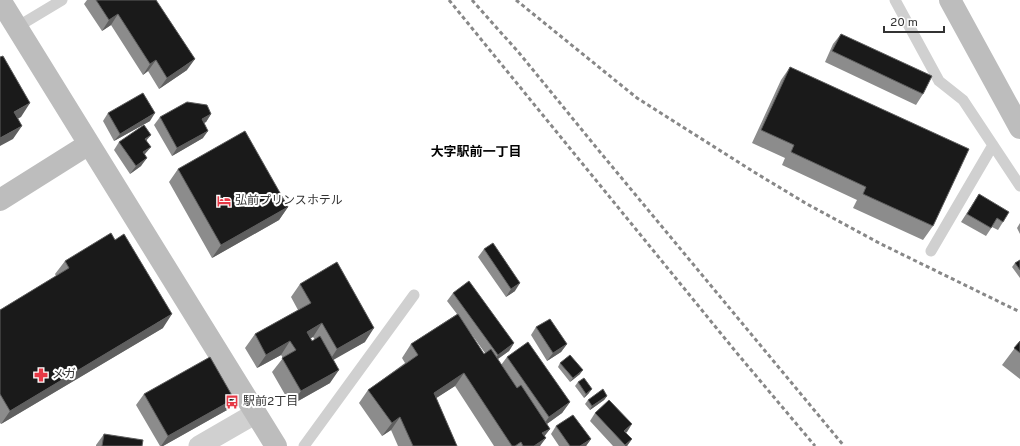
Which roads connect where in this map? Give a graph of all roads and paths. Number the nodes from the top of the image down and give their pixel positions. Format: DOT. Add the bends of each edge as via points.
graph roads {
  1 [pos="62,0"];
  2 [pos="895,0"];
  3 [pos="950,0"];
  4 [pos="6,15"];
  5 [pos="1020,128"];
  6 [pos="89,144"];
  7 [pos="993,145"];
  8 [pos="1020,186"];
  9 [pos="0,200"];
  10 [pos="931,251"];
  11 [pos="414,294"];
  12 [pos="256,413"];
  13 [pos="199,446"];
  14 [pos="276,446"];
  15 [pos="304,446"];
  1 -- 4 [label="lane"];
  2 -- 7 [label="lane" via="939,81 963,100"];
  3 -- 5 [label="street"];
  4 -- 6 [label="street"];
  6 -- 9 [label="street"];
  6 -- 12 [label="street"];
  7 -- 8 [label="lane"];
  7 -- 10 [label="lane"];
  11 -- 15 [label="lane"];
  12 -- 13 [label="street"];
  12 -- 14 [label="street"];
}
